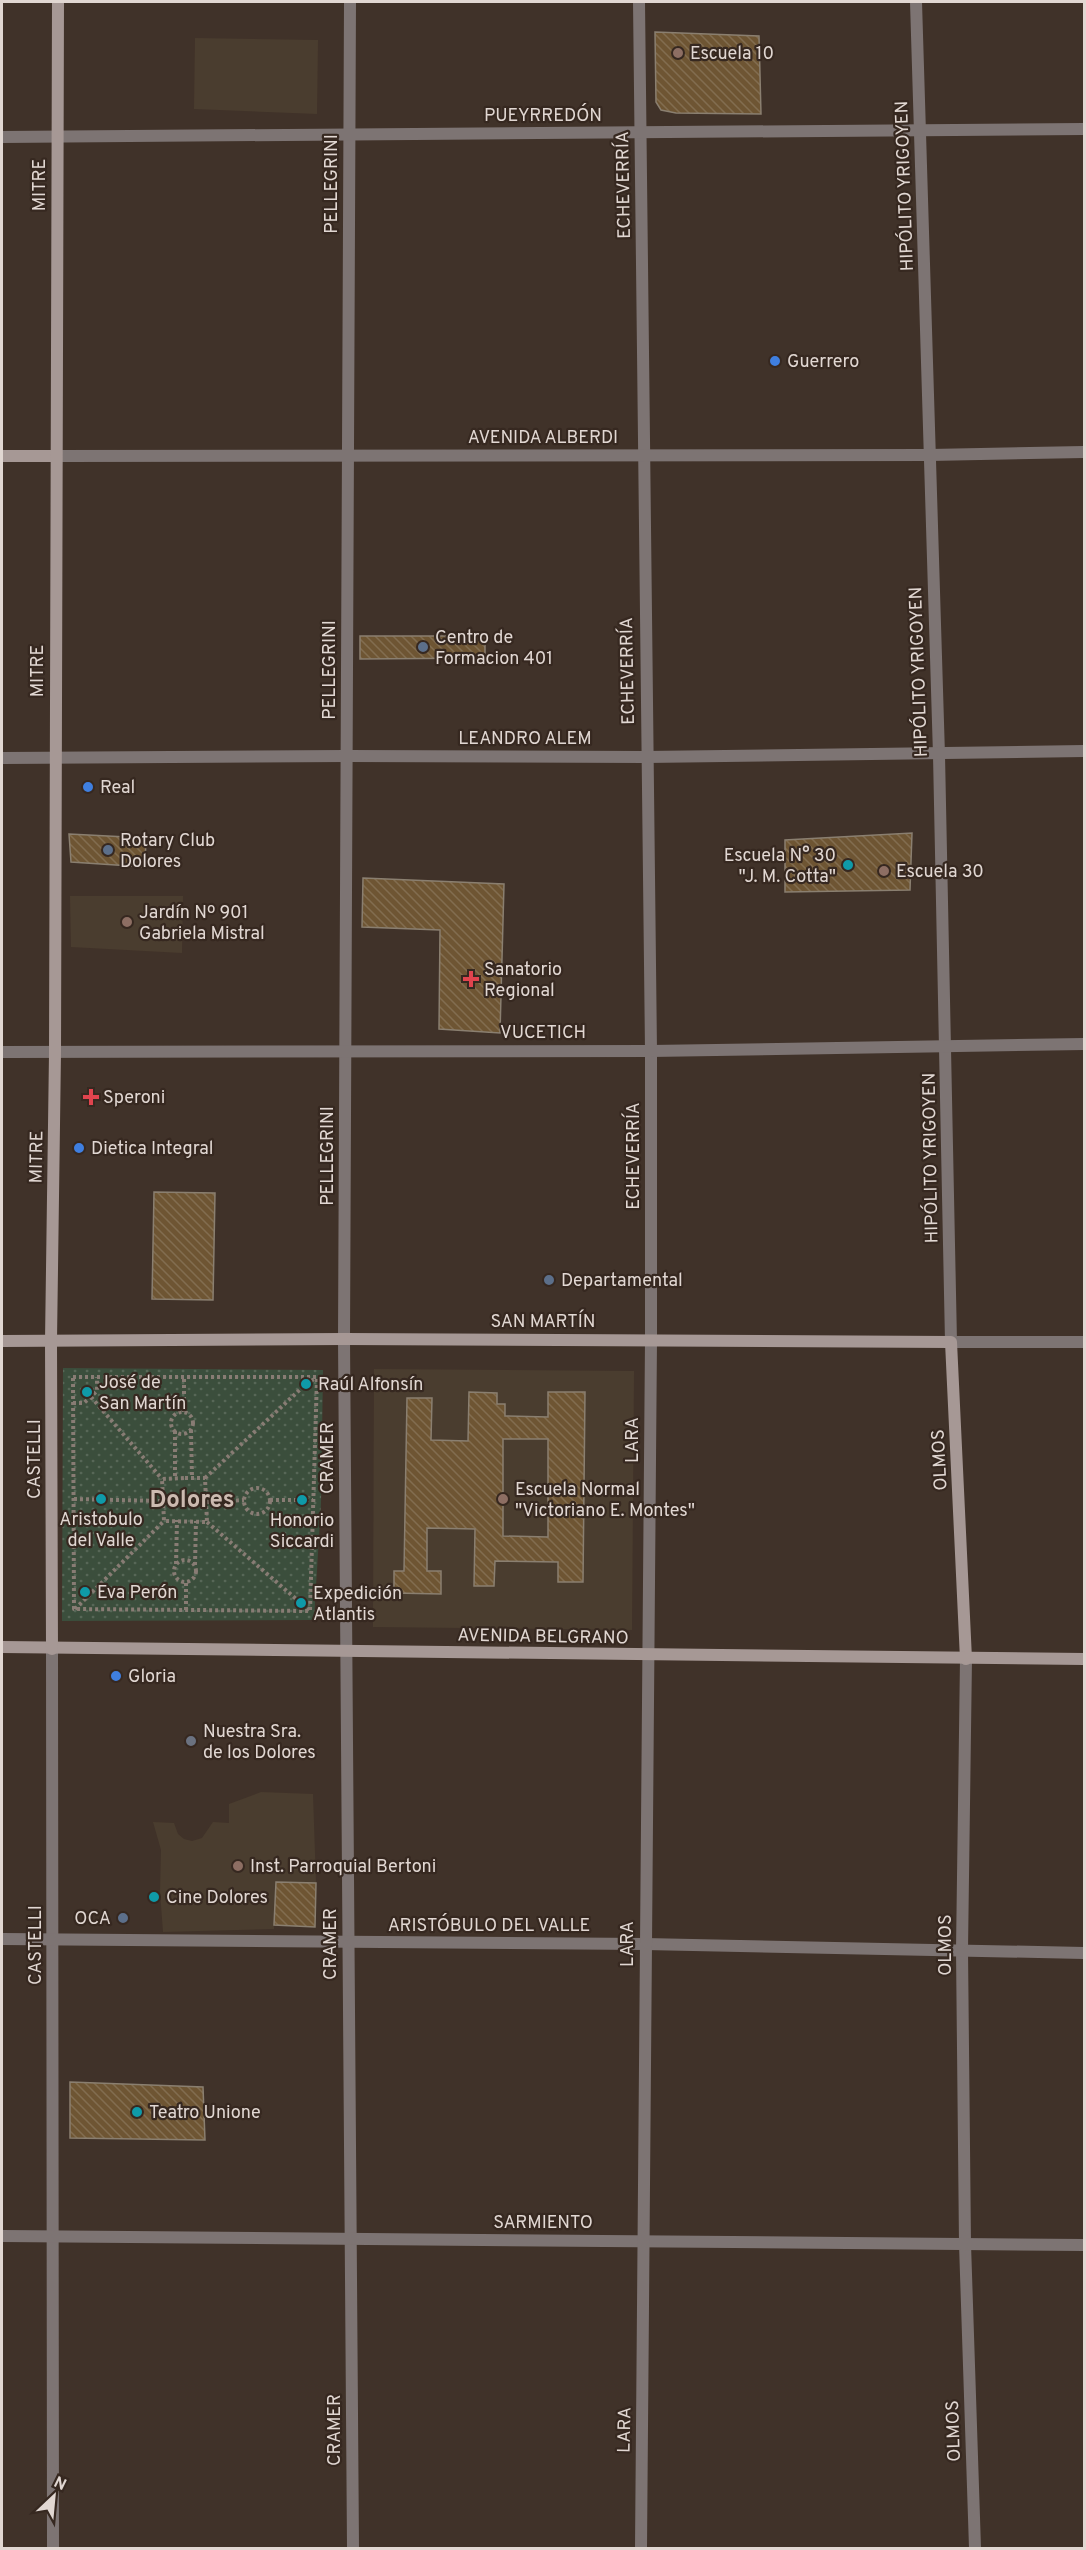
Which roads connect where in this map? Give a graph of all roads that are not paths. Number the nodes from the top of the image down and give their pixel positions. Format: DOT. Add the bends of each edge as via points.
graph roads {
  1 [pos="58,2"];
  2 [pos="350,2"];
  3 [pos="639,2"];
  4 [pos="916,2"];
  5 [pos="1084,129"];
  6 [pos="920,130"];
  7 [pos="640,132"];
  8 [pos="350,134"];
  9 [pos="2,137"];
  10 [pos="57,137"];
  11 [pos="1084,452"];
  12 [pos="348,455"];
  13 [pos="643,455"];
  14 [pos="930,455"];
  15 [pos="2,456"];
  16 [pos="56,456"];
  17 [pos="1084,751"];
  18 [pos="939,754"];
  19 [pos="346,756"];
  20 [pos="646,757"];
  21 [pos="2,758"];
  22 [pos="54,760"];
  23 [pos="945,1044"];
  24 [pos="1084,1044"];
  25 [pos="345,1050"];
  26 [pos="651,1051"];
  27 [pos="2,1052"];
  28 [pos="55,1053"];
  29 [pos="344,1339"];
  30 [pos="651,1340"];
  31 [pos="2,1341"];
  32 [pos="51,1341"];
  33 [pos="951,1342"];
  34 [pos="1084,1342"];
  35 [pos="2,1647"];
  36 [pos="52,1649"];
  37 [pos="346,1652"];
  38 [pos="649,1655"];
  39 [pos="966,1659"];
  40 [pos="1084,1659"];
  41 [pos="2,1939"];
  42 [pos="53,1940"];
  43 [pos="348,1942"];
  44 [pos="645,1944"];
  45 [pos="962,1950"];
  46 [pos="1084,1953"];
  47 [pos="2,2236"];
  48 [pos="54,2237"];
  49 [pos="351,2239"];
  50 [pos="644,2241"];
  51 [pos="965,2244"];
  52 [pos="1084,2245"];
  53 [pos="53,2548"];
  54 [pos="353,2548"];
  55 [pos="641,2548"];
  56 [pos="975,2548"];
  1 -- 10 [label="main road, MITRE"];
  2 -- 8 [label="street, PELLEGRINI"];
  3 -- 7 [label="street, ECHEVERRÍA"];
  4 -- 6 [label="street, HIPÓLITO YRIGOYEN"];
  5 -- 6 [label="street, PUEYRREDÓN"];
  6 -- 7 [label="street, PUEYRREDÓN"];
  6 -- 14 [label="street, HIPÓLITO YRIGOYEN"];
  7 -- 8 [label="street, PUEYRREDÓN"];
  7 -- 13 [label="street, ECHEVERRÍA"];
  8 -- 10 [label="street, PUEYRREDÓN"];
  8 -- 12 [label="street, PELLEGRINI"];
  9 -- 10 [label="street, PUEYRREDÓN"];
  10 -- 16 [label="main road, MITRE"];
  11 -- 14 [label="street, AVENIDA ALBERDI"];
  12 -- 13 [label="street, AVENIDA ALBERDI"];
  12 -- 16 [label="street, AVENIDA ALBERDI"];
  12 -- 19 [label="street, PELLEGRINI"];
  13 -- 14 [label="street, AVENIDA ALBERDI"];
  13 -- 20 [label="street, ECHEVERRÍA"];
  14 -- 18 [label="street, HIPÓLITO YRIGOYEN"];
  15 -- 16 [label="main road, AVENIDA ALBERDI"];
  16 -- 22 [label="main road, MITRE"];
  17 -- 18 [label="street, LEANDRO ALEM"];
  18 -- 20 [label="street, LEANDRO ALEM"];
  18 -- 23 [label="street, HIPÓLITO YRIGOYEN"];
  19 -- 20 [label="street, LEANDRO ALEM"];
  19 -- 22 [label="street, LEANDRO ALEM"];
  19 -- 25 [label="street, PELLEGRINI"];
  20 -- 26 [label="street, ECHEVERRÍA"];
  21 -- 22 [label="street, LEANDRO ALEM"];
  22 -- 28 [label="main road, MITRE"];
  23 -- 24 [label="street, VUCETICH"];
  23 -- 26 [label="street, VUCETICH"];
  23 -- 33 [label="street, HIPÓLITO YRIGOYEN"];
  25 -- 26 [label="street, VUCETICH"];
  25 -- 28 [label="street, VUCETICH"];
  25 -- 29 [label="street, PELLEGRINI"];
  26 -- 30 [label="street, ECHEVERRÍA"];
  27 -- 28 [label="street, VUCETICH"];
  28 -- 32 [label="main road, MITRE"];
  29 -- 30 [label="main road, SAN MARTÍN"];
  29 -- 32 [label="main road, SAN MARTÍN"];
  29 -- 37 [label="street, CRAMER"];
  30 -- 33 [label="main road, SAN MARTÍN"];
  30 -- 38 [label="street, LARA"];
  31 -- 32 [label="main road, SAN MARTÍN"];
  32 -- 36 [label="main road, CASTELLI"];
  33 -- 34 [label="street, SAN MARTÍN"];
  33 -- 39 [label="main road, OLMOS"];
  35 -- 36 [label="main road, AVENIDA BELGRANO"];
  36 -- 37 [label="main road, AVENIDA BELGRANO"];
  36 -- 42 [label="street, CASTELLI"];
  37 -- 38 [label="main road, AVENIDA BELGRANO"];
  37 -- 43 [label="street, CRAMER"];
  38 -- 39 [label="main road, AVENIDA BELGRANO"];
  38 -- 44 [label="street, LARA"];
  39 -- 40 [label="main road, AVENIDA BELGRANO"];
  39 -- 45 [label="street, OLMOS"];
  41 -- 42 [label="street, ARISTÓBULO DEL VALLE"];
  42 -- 43 [label="street, ARISTÓBULO DEL VALLE"];
  42 -- 48 [label="street, CASTELLI"];
  43 -- 44 [label="street, ARISTÓBULO DEL VALLE"];
  43 -- 49 [label="street, CRAMER"];
  44 -- 45 [label="street, ARISTÓBULO DEL VALLE"];
  44 -- 50 [label="street, LARA"];
  45 -- 46 [label="street, ARISTÓBULO DEL VALLE"];
  45 -- 51 [label="street, OLMOS"];
  47 -- 48 [label="street, SARMIENTO"];
  48 -- 49 [label="street, SARMIENTO"];
  48 -- 53 [label="street, CASTELLI"];
  49 -- 50 [label="street, SARMIENTO"];
  49 -- 54 [label="street, CRAMER"];
  50 -- 51 [label="street, SARMIENTO"];
  50 -- 55 [label="street, LARA"];
  51 -- 52 [label="street, SARMIENTO"];
  51 -- 56 [label="street, OLMOS"];
}
